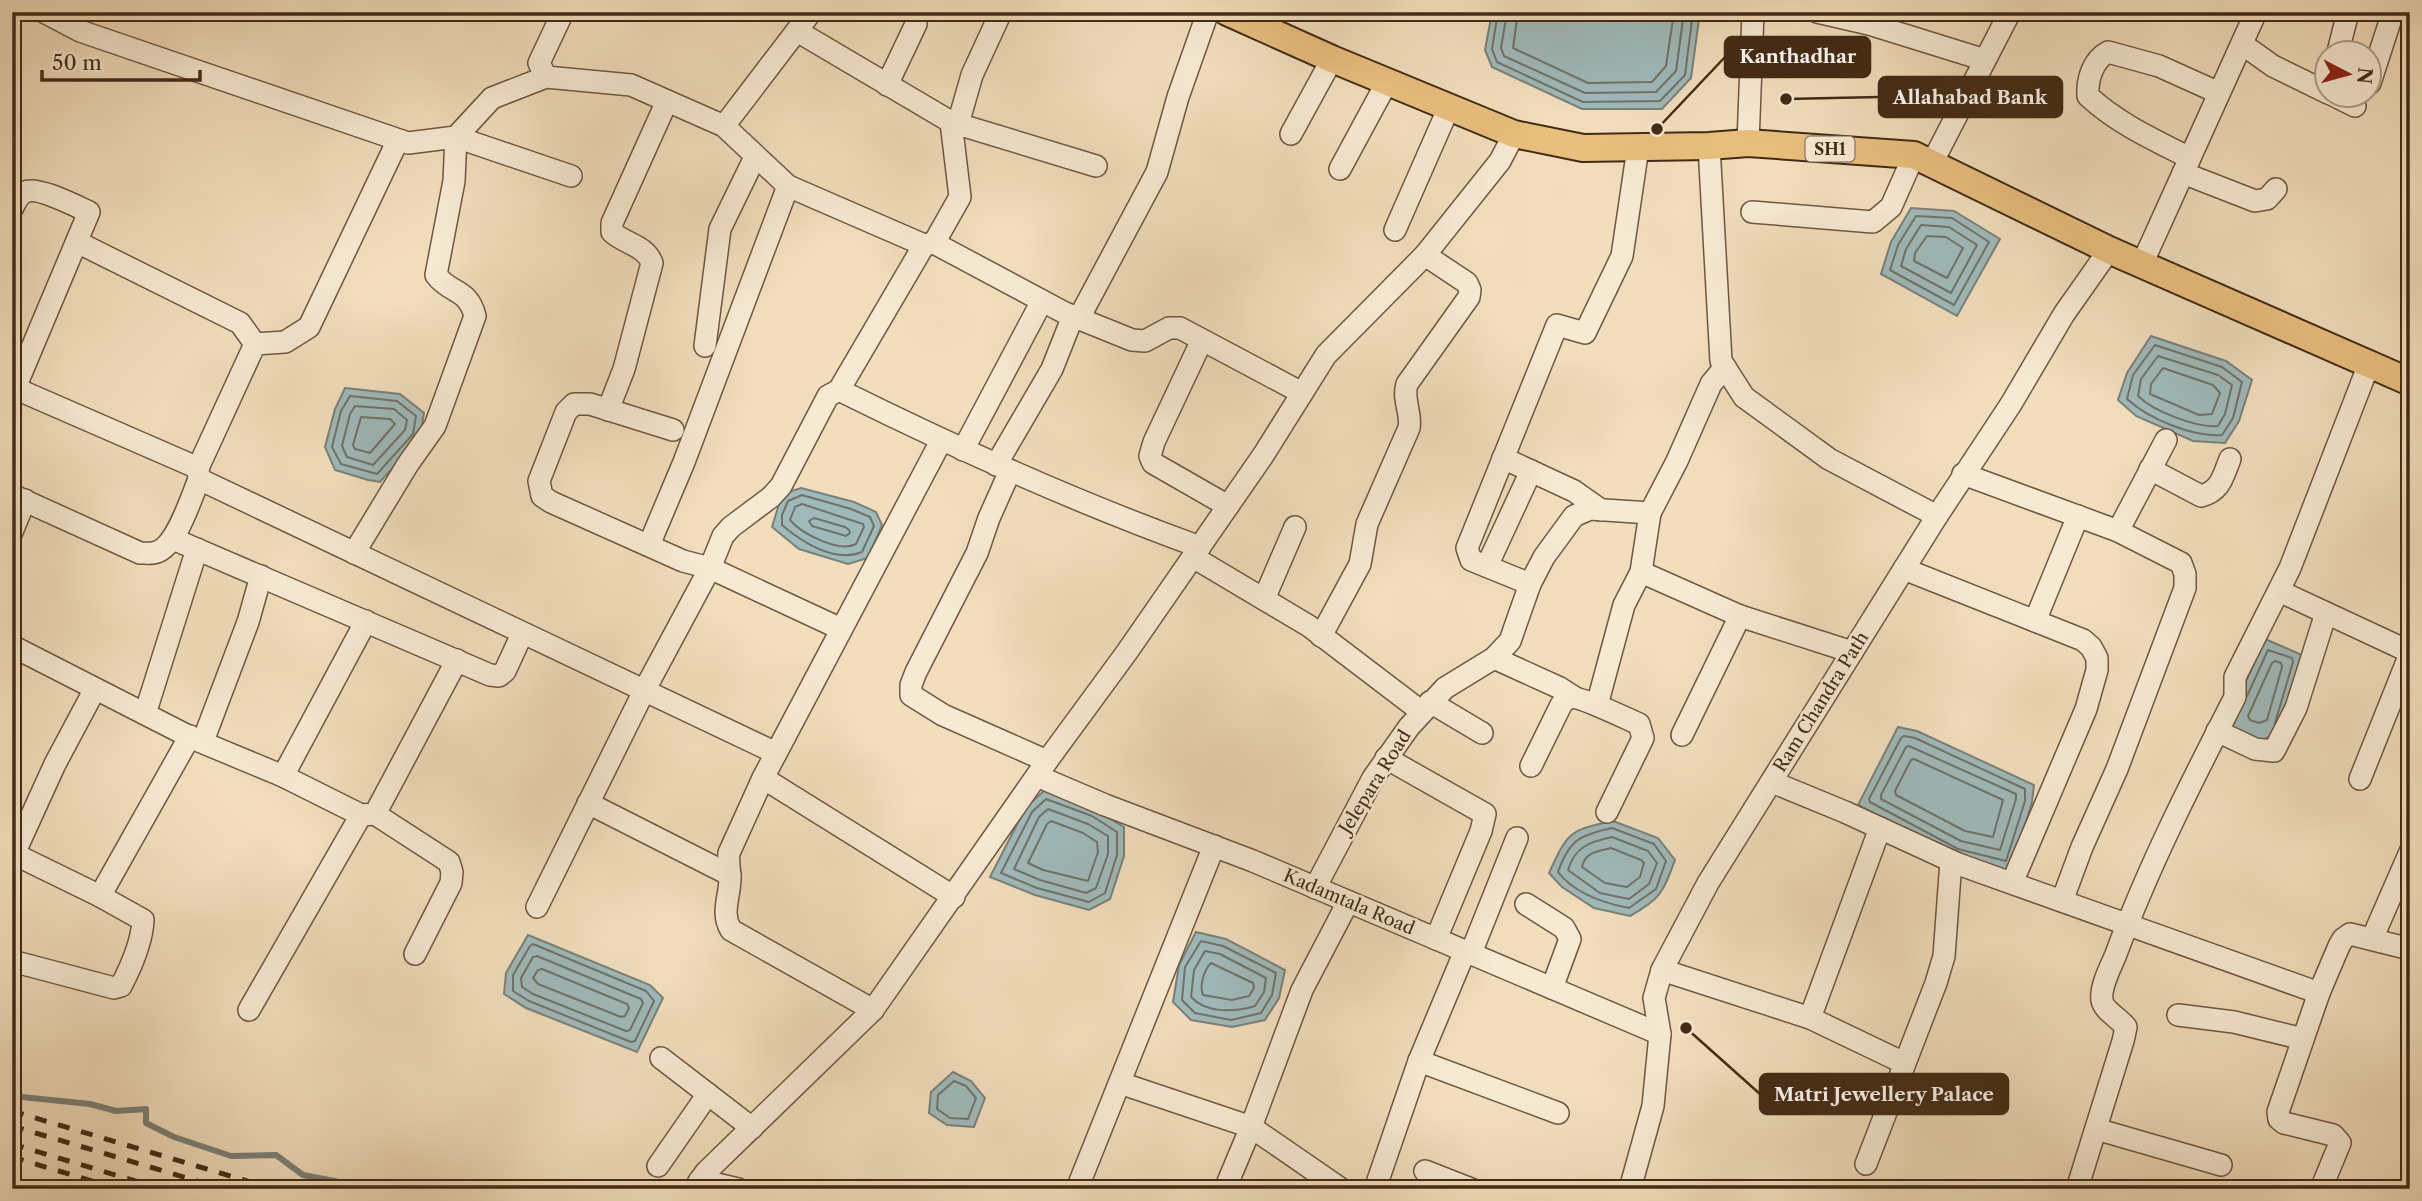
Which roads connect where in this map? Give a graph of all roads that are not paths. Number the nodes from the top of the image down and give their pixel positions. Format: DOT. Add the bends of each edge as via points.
graph roads {
  1 [pos="44,12"];
  2 [pos="562,12"];
  3 [pos="911,12"];
  4 [pos="1001,12"];
  5 [pos="1208,12"];
  6 [pos="1227,12"];
  7 [pos="1753,12"];
  8 [pos="1817,12"];
  9 [pos="2010,12"];
  10 [pos="2348,12"];
  11 [pos="2393,12"];
  12 [pos="2252,14"];
  13 [pos="805,17"];
  14 [pos="2342,38"];
  15 [pos="2384,40"];
  16 [pos="2242,44"];
  17 [pos="1332,59"];
  18 [pos="1985,60"];
  19 [pos="546,77"];
  20 [pos="1387,82"];
  21 [pos="887,85"];
  22 [pos="2314,86"];
  23 [pos="2219,93"];
  24 [pos="667,101"];
  25 [pos="1449,107"];
  26 [pos="954,123"];
  27 [pos="724,126"];
  28 [pos="1291,134"];
  29 [pos="1514,134"];
  30 [pos="456,137"];
  31 [pos="398,140"];
  32 [pos="1748,143"];
  33 [pos="1709,146"];
  34 [pos="1638,148"];
  35 [pos="755,157"];
  36 [pos="1923,159"];
  37 [pos="1096,166"];
  38 [pos="2186,166"];
  39 [pos="1340,169"];
  40 [pos="571,176"];
  41 [pos="788,186"];
  42 [pos="2276,189"];
  43 [pos="12,209"];
  44 [pos="1752,212"];
  45 [pos="1395,230"];
  46 [pos="77,242"];
  47 [pos="929,244"];
  48 [pos="2109,250"];
  49 [pos="1425,255"];
  50 [pos="2142,264"];
  51 [pos="1042,301"];
  52 [pos="1076,317"];
  53 [pos="1202,340"];
  54 [pos="255,344"];
  55 [pos="705,346"];
  56 [pos="2369,364"];
  57 [pos="1725,367"];
  58 [pos="2410,382"];
  59 [pos="14,388"];
  60 [pos="839,390"];
  61 [pos="1302,393"];
  62 [pos="608,410"];
  63 [pos="673,430"];
  64 [pos="2166,440"];
  65 [pos="941,441"];
  66 [pos="963,450"];
  67 [pos="1503,458"];
  68 [pos="2230,459"];
  69 [pos="1003,468"];
  70 [pos="2150,469"];
  71 [pos="1531,471"];
  72 [pos="199,473"];
  73 [pos="1963,474"];
  74 [pos="18,498"];
  75 [pos="1228,506"];
  76 [pos="1601,510"];
  77 [pos="1650,513"];
  78 [pos="1937,516"];
  79 [pos="2078,516"];
  80 [pos="1295,527"];
  81 [pos="2118,531"];
  82 [pos="12,532"];
  83 [pos="173,539"];
  84 [pos="649,545"];
  85 [pos="197,549"];
  86 [pos="1196,552"];
  87 [pos="354,553"];
  88 [pos="1486,566"];
  89 [pos="710,568"];
  90 [pos="1904,569"];
  91 [pos="1641,572"];
  92 [pos="261,576"];
  93 [pos="1530,584"];
  94 [pos="2279,591"];
  95 [pos="1264,600"];
  96 [pos="2326,613"];
  97 [pos="1740,616"];
  98 [pos="366,621"];
  99 [pos="2035,621"];
  100 [pos="841,629"];
  101 [pos="522,634"];
  102 [pos="1321,636"];
  103 [pos="12,646"];
  104 [pos="1852,652"];
  105 [pos="2410,653"];
  106 [pos="1494,658"];
  107 [pos="457,660"];
  108 [pos="96,689"];
  109 [pos="644,691"];
  110 [pos="1574,697"];
  111 [pos="1597,705"];
  112 [pos="1426,707"];
  113 [pos="145,714"];
  114 [pos="2217,731"];
  115 [pos="1482,733"];
  116 [pos="1682,735"];
  117 [pos="196,739"];
  118 [pos="776,754"];
  119 [pos="1386,758"];
  120 [pos="1531,766"];
  121 [pos="1042,768"];
  122 [pos="283,776"];
  123 [pos="763,778"];
  124 [pos="2360,779"];
  125 [pos="1772,782"];
  126 [pos="588,803"];
  127 [pos="1607,812"];
  128 [pos="368,815"];
  129 [pos="1880,828"];
  130 [pos="1517,838"];
  131 [pos="1214,846"];
  132 [pos="2410,852"];
  133 [pos="13,854"];
  134 [pos="1951,861"];
  135 [pos="730,874"];
  136 [pos="2012,883"];
  137 [pos="1315,888"];
  138 [pos="100,896"];
  139 [pos="954,897"];
  140 [pos="2062,901"];
  141 [pos="1348,902"];
  142 [pos="1526,904"];
  143 [pos="537,907"];
  144 [pos="2127,924"];
  145 [pos="1436,939"];
  146 [pos="2372,939"];
  147 [pos="2410,949"];
  148 [pos="1468,952"];
  149 [pos="415,954"];
  150 [pos="12,961"];
  151 [pos="1662,970"];
  152 [pos="1552,988"];
  153 [pos="2319,993"];
  154 [pos="249,1010"];
  155 [pos="873,1010"];
  156 [pos="2178,1015"];
  157 [pos="1810,1018"];
  158 [pos="1660,1034"];
  159 [pos="2303,1039"];
  160 [pos="661,1058"];
  161 [pos="1419,1061"];
  162 [pos="1904,1063"];
  163 [pos="1121,1083"];
  164 [pos="708,1094"];
  165 [pos="1558,1113"];
  166 [pos="1251,1127"];
  167 [pos="752,1128"];
  168 [pos="2096,1129"];
  169 [pos="1866,1164"];
  170 [pos="2221,1165"];
  171 [pos="658,1166"];
  172 [pos="1425,1171"];
  173 [pos="697,1184"];
  174 [pos="1465,1188"];
  175 [pos="738,1189"];
  176 [pos="1077,1189"];
  177 [pos="1225,1189"];
  178 [pos="1340,1189"];
  179 [pos="1375,1189"];
  180 [pos="1630,1189"];
  181 [pos="2077,1189"];
  182 [pos="2321,1189"];
  1 -- 31 [label="street" via="80,31"];
  2 -- 19 [label="street" via="539,63"];
  3 -- 21 [label="street" via="915,24"];
  4 -- 26 [label="street"];
  5 -- 52 [label="street" via="1157,172"];
  6 -- 17 [label="main road, SH1"];
  7 -- 32 [label="street"];
  8 -- 18 [label="street"];
  9 -- 18 [label="street"];
  10 -- 14 [label="street"];
  11 -- 15 [label="street"];
  12 -- 16 [label="street"];
  13 -- 21 [label="street"];
  13 -- 27 [label="street"];
  16 -- 22 [label="street"];
  16 -- 23 [label="street"];
  17 -- 20 [label="main road, SH1"];
  17 -- 28 [label="street"];
  18 -- 36 [label="street"];
  19 -- 24 [label="street" via="631,85"];
  19 -- 30 [label="street" via="492,98"];
  20 -- 25 [label="main road, SH1"];
  20 -- 39 [label="street"];
  21 -- 26 [label="street"];
  23 -- 38 [label="street"];
  23 -- 38 [label="street" via="2159,66 2108,52 2099,57 2091,74 2088,96"];
  24 -- 27 [label="street"];
  24 -- 62 [label="street" via="612,223 612,232 620,240 638,247 652,263 624,369"];
  25 -- 29 [label="main road, SH1"];
  25 -- 45 [label="street"];
  26 -- 37 [label="street"];
  26 -- 47 [label="street" via="960,197"];
  27 -- 35 [label="street"];
  29 -- 34 [label="main road, SH1" via="1583,148"];
  29 -- 49 [label="street" via="1500,161"];
  30 -- 31 [label="street" via="408,143"];
  30 -- 40 [label="street"];
  30 -- 87 [label="street" via="454,181 436,275 443,284 462,292 472,303 475,316 435,426"];
  31 -- 54 [label="street" via="309,327 285,342"];
  32 -- 33 [label="main road, SH1"];
  32 -- 36 [label="main road, SH1"];
  33 -- 34 [label="main road, SH1"];
  33 -- 57 [label="street" via="1721,361"];
  34 -- 67 [label="street" via="1622,256 1585,332 1557,325"];
  35 -- 41 [label="street"];
  35 -- 55 [label="street" via="720,229"];
  36 -- 44 [label="street" via="1891,207 1873,222"];
  36 -- 48 [label="main road, SH1"];
  38 -- 42 [label="street" via="2255,201 2267,199"];
  38 -- 50 [label="street"];
  41 -- 47 [label="street"];
  41 -- 84 [label="street"];
  43 -- 46 [label="street" via="17,198 35,190 89,212"];
  46 -- 54 [label="street" via="240,323"];
  46 -- 59 [label="street"];
  47 -- 51 [label="street"];
  47 -- 60 [label="street"];
  48 -- 50 [label="main road, SH1"];
  48 -- 73 [label="street, Ram Chandra Path"];
  49 -- 61 [label="street" via="1326,355"];
  49 -- 102 [label="street" via="1467,283 1469,297 1407,384 1409,429 1367,524 1357,571"];
  50 -- 56 [label="main road, SH1"];
  51 -- 52 [label="street"];
  51 -- 66 [label="street"];
  52 -- 53 [label="street" via="1132,340 1145,341 1169,328 1180,328"];
  52 -- 69 [label="street"];
  53 -- 61 [label="street"];
  53 -- 75 [label="street" via="1150,456 1153,463"];
  54 -- 72 [label="street"];
  56 -- 58 [label="main road, SH1"];
  56 -- 94 [label="street"];
  57 -- 77 [label="street" via="1711,384"];
  57 -- 78 [label="street" via="1744,397 1829,459"];
  59 -- 72 [label="street"];
  60 -- 65 [label="street"];
  60 -- 89 [label="street" via="828,396 781,486 723,536"];
  61 -- 75 [label="street"];
  62 -- 63 [label="street"];
  62 -- 84 [label="street" via="574,404 566,412 539,481 542,496"];
  64 -- 70 [label="street"];
  65 -- 66 [label="street"];
  65 -- 100 [label="street"];
  66 -- 69 [label="street"];
  67 -- 71 [label="street"];
  67 -- 88 [label="street" via="1467,548 1471,560"];
  68 -- 70 [label="street" via="2219,487 2201,496"];
  69 -- 86 [label="street"];
  69 -- 121 [label="street, Kadamtala Road" via="977,553 916,672 911,695"];
  70 -- 81 [label="street"];
  71 -- 76 [label="street"];
  71 -- 88 [label="street"];
  72 -- 83 [label="street"];
  72 -- 87 [label="street"];
  73 -- 78 [label="street, Ram Chandra Path"];
  73 -- 79 [label="street"];
  74 -- 82 [label="street"];
  74 -- 83 [label="street" via="140,553 160,551"];
  75 -- 86 [label="street"];
  76 -- 77 [label="street, Jelepara Road"];
  76 -- 93 [label="street, Jelepara Road" via="1574,516"];
  77 -- 91 [label="street"];
  78 -- 90 [label="street, Ram Chandra Path"];
  79 -- 81 [label="street"];
  79 -- 99 [label="street"];
  80 -- 95 [label="street"];
  81 -- 140 [label="street" via="2181,564 2185,588"];
  83 -- 85 [label="street"];
  84 -- 89 [label="street"];
  85 -- 92 [label="street"];
  85 -- 113 [label="street"];
  86 -- 95 [label="street"];
  86 -- 121 [label="street"];
  87 -- 101 [label="street"];
  88 -- 93 [label="street"];
  89 -- 100 [label="street"];
  89 -- 109 [label="street"];
  90 -- 99 [label="street"];
  90 -- 104 [label="street, Ram Chandra Path"];
  91 -- 97 [label="street"];
  91 -- 111 [label="street" via="1624,605"];
  92 -- 98 [label="street"];
  92 -- 117 [label="street" via="248,621"];
  93 -- 106 [label="street, Jelepara Road" via="1510,641"];
  94 -- 96 [label="street"];
  94 -- 114 [label="street" via="2235,677 2235,697"];
  95 -- 102 [label="street"];
  96 -- 105 [label="street"];
  96 -- 114 [label="street" via="2296,708 2274,751 2255,749"];
  97 -- 104 [label="street"];
  97 -- 116 [label="street"];
  98 -- 107 [label="street"];
  98 -- 122 [label="street"];
  99 -- 136 [label="street" via="2091,646 2097,670 2086,709"];
  100 -- 118 [label="street"];
  101 -- 107 [label="street" via="499,676"];
  101 -- 109 [label="street"];
  102 -- 112 [label="street"];
  103 -- 108 [label="street"];
  104 -- 125 [label="street, Ram Chandra Path"];
  105 -- 124 [label="street"];
  106 -- 110 [label="street"];
  106 -- 112 [label="street, Jelepara Road" via="1445,688"];
  107 -- 128 [label="street"];
  108 -- 113 [label="street"];
  108 -- 133 [label="street"];
  109 -- 118 [label="street"];
  109 -- 126 [label="street"];
  110 -- 111 [label="street"];
  110 -- 120 [label="street" via="1560,705"];
  111 -- 127 [label="street" via="1639,724 1643,738"];
  112 -- 115 [label="street"];
  112 -- 119 [label="street, Jelepara Road"];
  113 -- 117 [label="street"];
  114 -- 144 [label="street"];
  117 -- 122 [label="street"];
  117 -- 138 [label="street"];
  118 -- 123 [label="street"];
  119 -- 137 [label="street, Jelepara Road"];
  119 -- 145 [label="street" via="1485,814"];
  121 -- 131 [label="street, Kadamtala Road" via="1105,805"];
  121 -- 139 [label="street"];
  122 -- 128 [label="street"];
  123 -- 135 [label="street" via="729,853"];
  123 -- 139 [label="street"];
  125 -- 129 [label="street"];
  125 -- 151 [label="street, Ram Chandra Path" via="1708,883"];
  126 -- 135 [label="street"];
  126 -- 143 [label="street"];
  128 -- 149 [label="street" via="449,862 451,883"];
  128 -- 154 [label="street"];
  129 -- 134 [label="street"];
  129 -- 157 [label="street"];
  130 -- 148 [label="street"];
  131 -- 137 [label="street, Kadamtala Road"];
  131 -- 163 [label="street"];
  132 -- 146 [label="street"];
  133 -- 138 [label="street"];
  134 -- 136 [label="street"];
  134 -- 162 [label="street" via="1944,956"];
  135 -- 155 [label="street" via="725,910 731,930"];
  136 -- 140 [label="street"];
  137 -- 141 [label="street, Kadamtala Road"];
  138 -- 150 [label="street" via="143,920 121,986 114,988"];
  139 -- 155 [label="street"];
  140 -- 144 [label="street"];
  141 -- 145 [label="street, Kadamtala Road"];
  141 -- 166 [label="street" via="1302,990"];
  142 -- 152 [label="street" via="1569,933"];
  144 -- 153 [label="street"];
  144 -- 168 [label="street" via="2101,1000 2126,1027"];
  145 -- 148 [label="street, Kadamtala Road"];
  146 -- 147 [label="street"];
  146 -- 153 [label="street" via="2350,934 2343,939"];
  148 -- 152 [label="street, Kadamtala Road"];
  148 -- 161 [label="street"];
  151 -- 157 [label="street"];
  151 -- 158 [label="street, Ram Chandra Path" via="1654,998"];
  152 -- 158 [label="street, Kadamtala Road"];
  153 -- 159 [label="street"];
  155 -- 167 [label="street"];
  156 -- 159 [label="street" via="2234,1022"];
  157 -- 162 [label="street"];
  158 -- 180 [label="street, Ram Chandra Path" via="1653,1106"];
  159 -- 182 [label="street" via="2278,1112 2284,1123 2333,1135 2340,1143"];
  160 -- 164 [label="street"];
  161 -- 165 [label="street"];
  161 -- 179 [label="street"];
  162 -- 169 [label="street"];
  163 -- 166 [label="street"];
  163 -- 176 [label="street"];
  164 -- 167 [label="street"];
  164 -- 171 [label="street"];
  166 -- 177 [label="street"];
  166 -- 178 [label="street"];
  167 -- 173 [label="street"];
  168 -- 170 [label="street"];
  168 -- 181 [label="street"];
  172 -- 174 [label="street"];
  173 -- 175 [label="street"];
}
